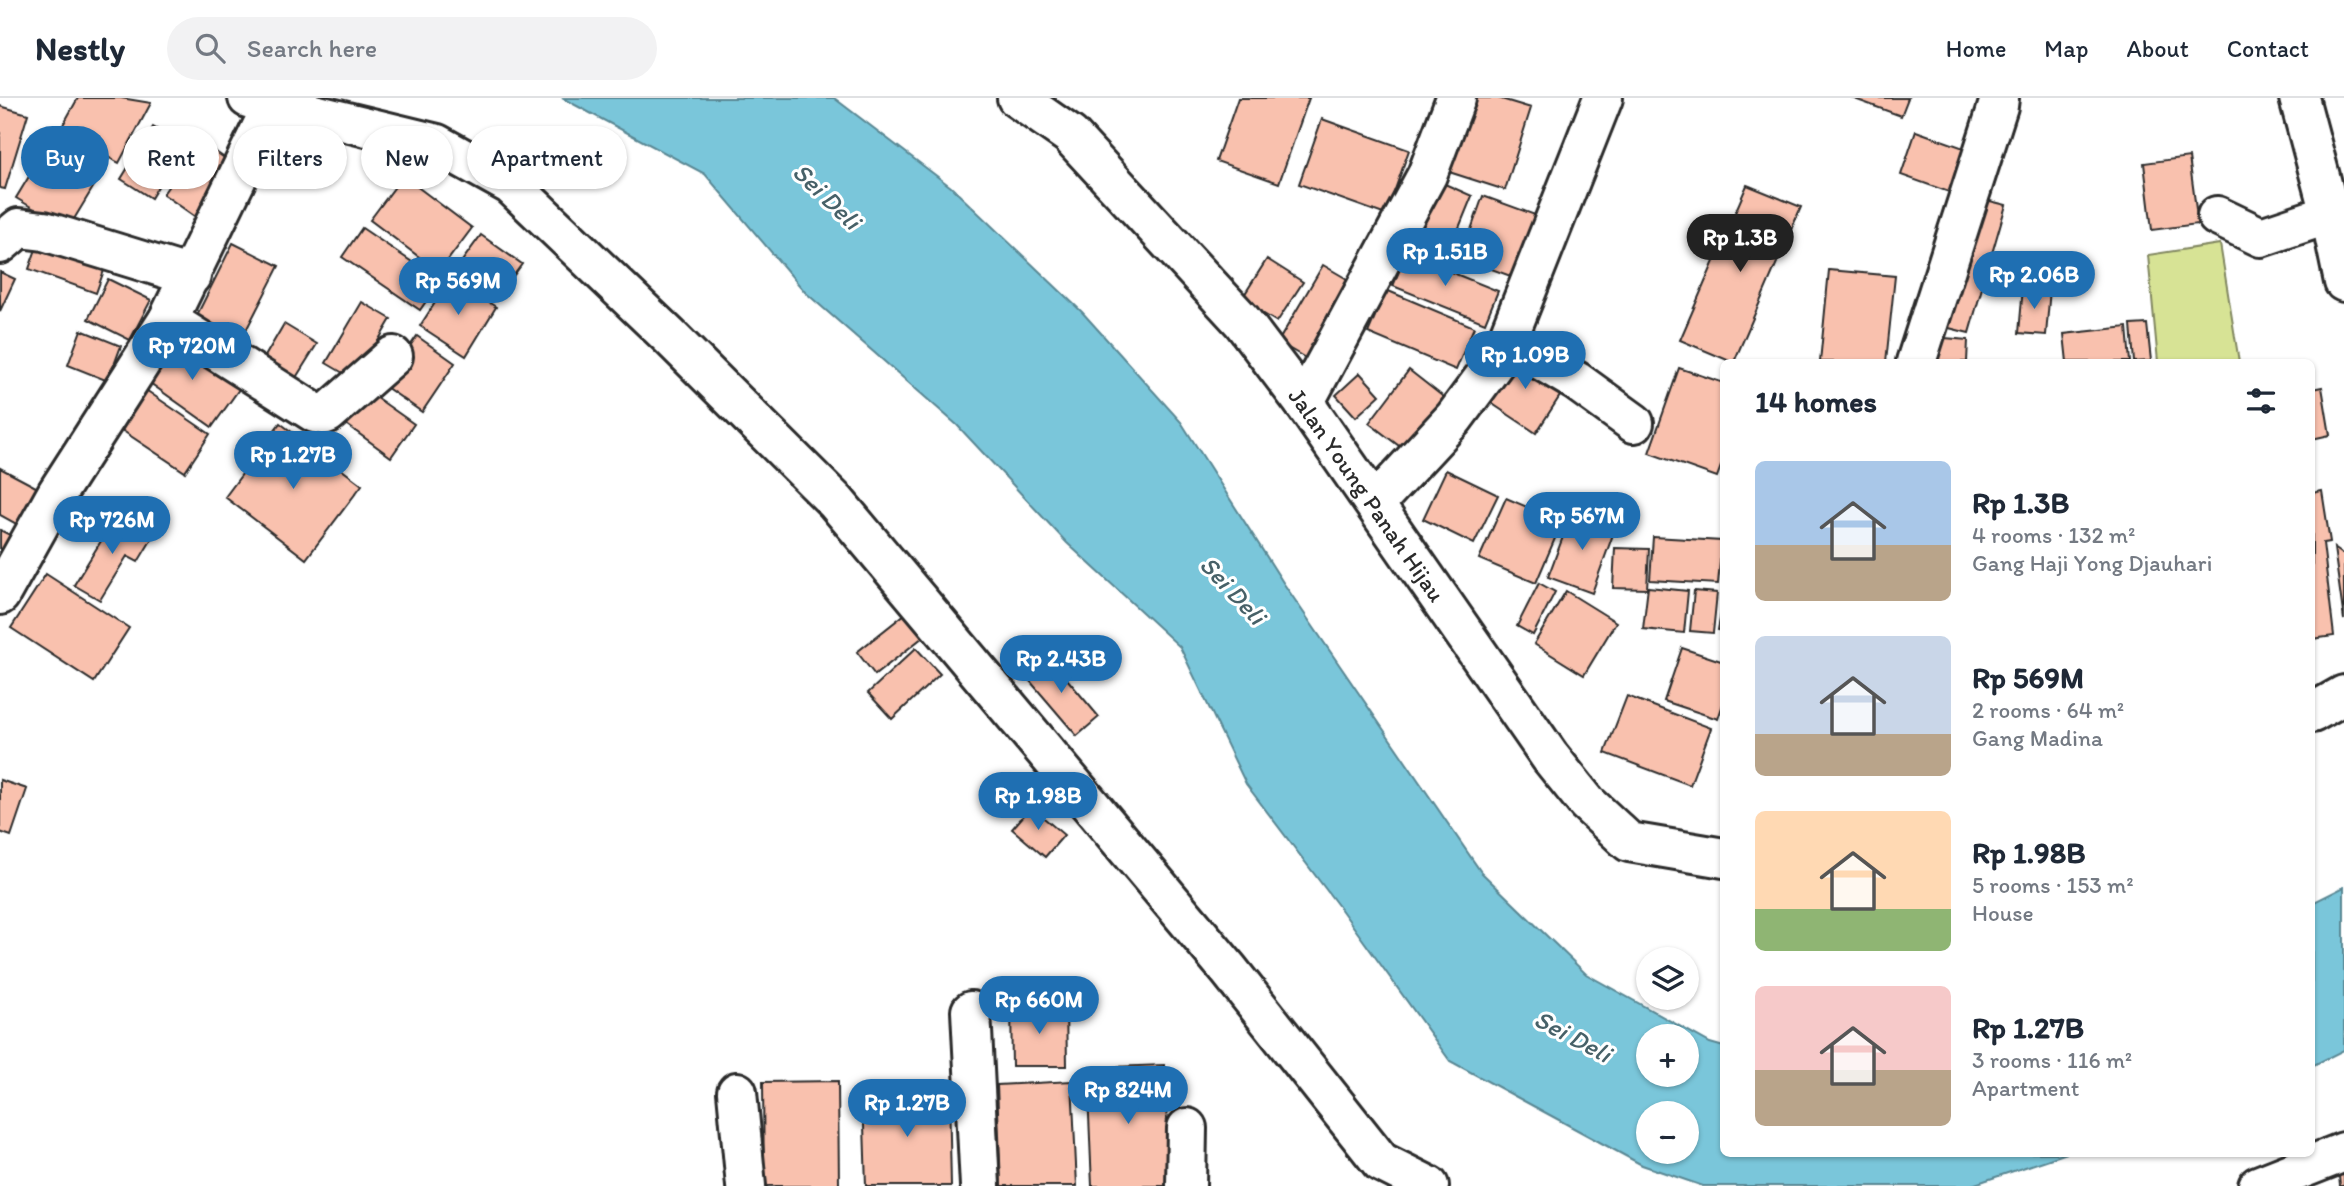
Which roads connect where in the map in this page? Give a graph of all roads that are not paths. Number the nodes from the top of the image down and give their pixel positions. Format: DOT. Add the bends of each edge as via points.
graph roads {
  1 [pos="1017,98"];
  2 [pos="1456,98"];
  3 [pos="1603,98"];
  4 [pos="1999,98"];
  5 [pos="2299,98"];
  6 [pos="261,101"];
  7 [pos="2337,212"];
  8 [pos="2217,216"];
  9 [pos="0,244"];
  10 [pos="191,276"];
  11 [pos="2344,282"];
  12 [pos="168,320"];
  13 [pos="1507,340"];
  14 [pos="393,356"];
  15 [pos="1917,359"];
  16 [pos="1304,403"];
  17 [pos="1634,423"];
  18 [pos="1375,503"];
  19 [pos="0,595"];
  20 [pos="2344,695"];
  21 [pos="2315,711"];
  22 [pos="1720,857"];
  23 [pos="971,1011"];
  24 [pos="737,1092"];
  25 [pos="1187,1128"];
  26 [pos="2344,1152"];
  27 [pos="1378,1174"];
  28 [pos="2275,1183"];
  29 [pos="746,1186"];
  30 [pos="979,1186"];
  31 [pos="1186,1186"];
  32 [pos="1429,1186"];
  1 -- 16 [label="street, Jalan Young Panah Hijau" via="1070,135 1242,321"];
  2 -- 16 [label="street" via="1427,174"];
  3 -- 13 [label="street"];
  4 -- 15 [label="street"];
  5 -- 7 [label="street"];
  6 -- 10 [label="street"];
  6 -- 27 [label="street" via="437,144 511,185 669,336 836,502 1229,971"];
  7 -- 8 [label="street" via="2261,237"];
  7 -- 11 [label="street"];
  9 -- 10 [label="street" via="19,228 44,231"];
  10 -- 12 [label="street"];
  12 -- 14 [label="street" via="323,415"];
  12 -- 19 [label="street" via="57,494"];
  13 -- 17 [label="street"];
  13 -- 18 [label="street" via="1454,418"];
  16 -- 18 [label="street, Jalan Young Panah Hijau"];
  18 -- 22 [label="street, Jalan Young Panah Hijau" via="1550,757 1587,803 1629,842"];
  20 -- 21 [label="street"];
  23 -- 30 [label="street"];
  24 -- 29 [label="street"];
  25 -- 31 [label="street"];
  26 -- 28 [label="street"];
  27 -- 32 [label="street"];
}
